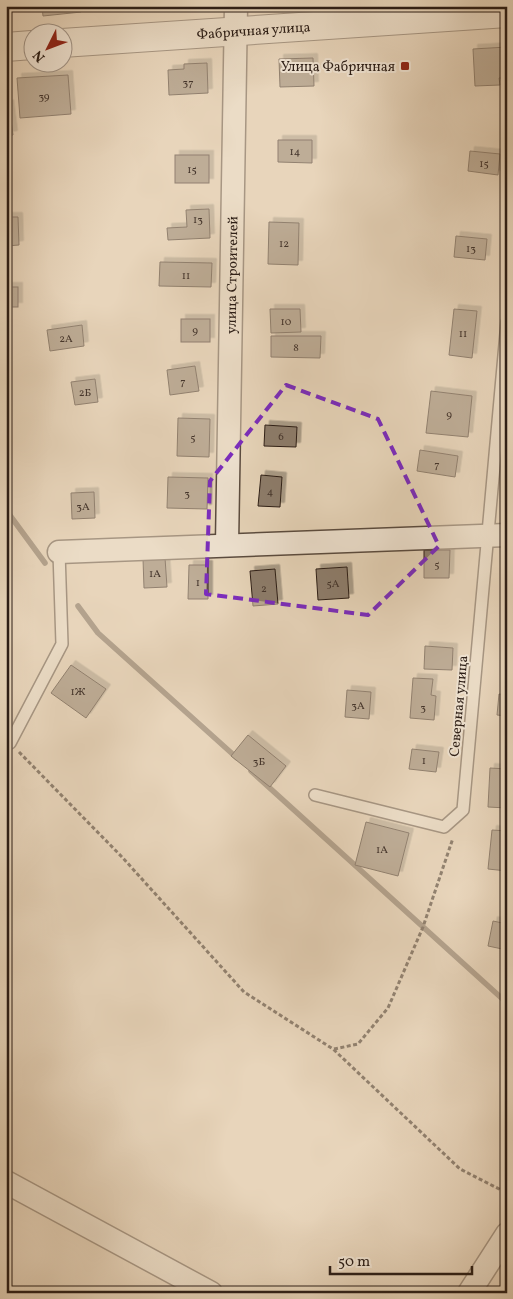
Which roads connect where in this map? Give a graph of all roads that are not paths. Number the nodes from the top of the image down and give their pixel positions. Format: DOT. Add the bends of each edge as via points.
graph roads {
  1 [pos="507,13"];
  2 [pos="236,19"];
  3 [pos="72,42"];
  4 [pos="22,46"];
  5 [pos="6,47"];
  6 [pos="507,322"];
  7 [pos="498,536"];
  8 [pos="227,545"];
  9 [pos="59,552"];
  10 [pos="10,743"];
  11 [pos="315,795"];
  12 [pos="6,1182"];
  13 [pos="507,1234"];
  14 [pos="211,1293"];
  15 [pos="469,1293"];
  1 -- 2 [label="street, Фабричная улица"];
  2 -- 3 [label="street, Фабричная улица"];
  2 -- 8 [label="street, улица Строителей"];
  4 -- 5 [label="street"];
  6 -- 7 [label="lane, Северная улица"];
  7 -- 8 [label="street"];
  7 -- 11 [label="lane, Северная улица" via="463,810 444,827"];
  8 -- 9 [label="street"];
  9 -- 10 [label="lane" via="62,644"];
  12 -- 14 [label="street"];
  13 -- 15 [label="street"];
}
